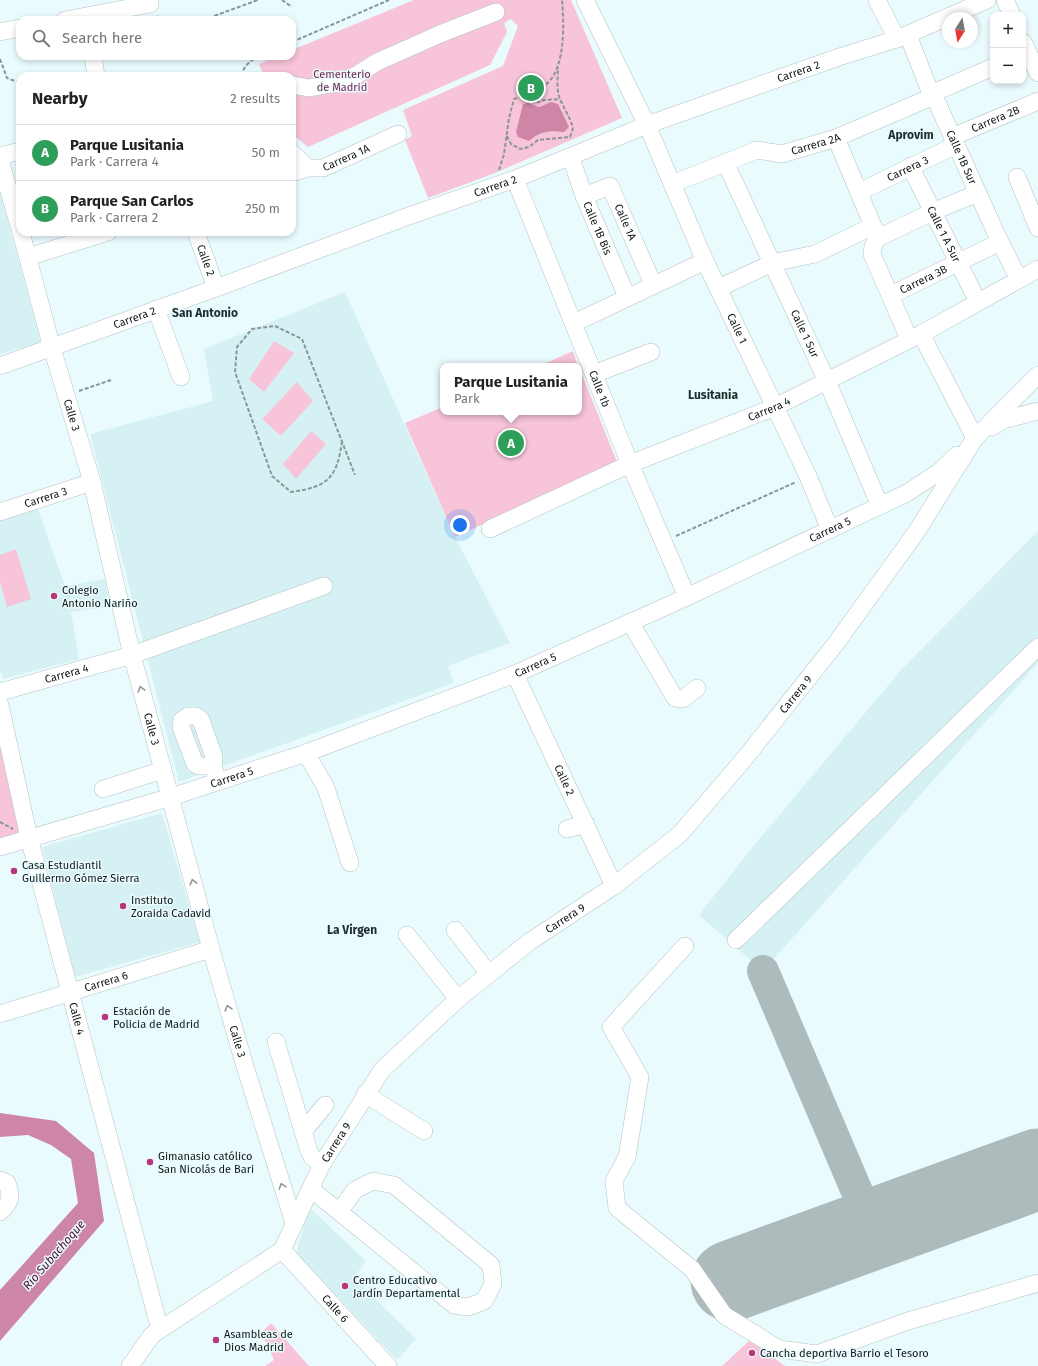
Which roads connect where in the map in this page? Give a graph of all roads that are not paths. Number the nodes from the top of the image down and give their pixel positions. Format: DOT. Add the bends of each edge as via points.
graph roads {
  1 [pos="585,0"];
  2 [pos="877,0"];
  3 [pos="987,0"];
  4 [pos="1005,0"];
  5 [pos="150,4"];
  6 [pos="496,12"];
  7 [pos="1011,12"];
  8 [pos="95,16"];
  9 [pos="16,29"];
  10 [pos="0,32"];
  11 [pos="903,37"];
  12 [pos="1028,49"];
  13 [pos="94,60"];
  14 [pos="990,68"];
  15 [pos="95,72"];
  16 [pos="1038,73"];
  17 [pos="296,86"];
  18 [pos="932,95"];
  19 [pos="1038,101"];
  20 [pos="647,125"];
  21 [pos="398,134"];
  22 [pos="836,138"];
  23 [pos="954,141"];
  24 [pos="16,152"];
  25 [pos="0,156"];
  26 [pos="571,158"];
  27 [pos="0,160"];
  28 [pos="726,164"];
  29 [pos="910,166"];
  30 [pos="300,171"];
  31 [pos="1018,177"];
  32 [pos="508,181"];
  33 [pos="672,184"];
  34 [pos="859,192"];
  35 [pos="978,193"];
  36 [pos="584,196"];
  37 [pos="932,212"];
  38 [pos="16,217"];
  39 [pos="1038,228"];
  40 [pos="876,232"];
  41 [pos="22,236"];
  42 [pos="95,236"];
  43 [pos="197,236"];
  44 [pos="1000,242"];
  45 [pos="28,257"];
  46 [pos="705,261"];
  47 [pos="958,261"];
  48 [pos="772,263"];
  49 [pos="1038,269"];
  50 [pos="1020,279"];
  51 [pos="653,284"];
  52 [pos="216,288"];
  53 [pos="719,288"];
  54 [pos="891,296"];
  55 [pos="627,297"];
  56 [pos="978,302"];
  57 [pos="156,309"];
  58 [pos="574,323"];
  59 [pos="915,337"];
  60 [pos="52,348"];
  61 [pos="651,352"];
  62 [pos="0,366"];
  63 [pos="594,374"];
  64 [pos="1038,375"];
  65 [pos="181,377"];
  66 [pos="826,381"];
  67 [pos="775,407"];
  68 [pos="1038,411"];
  69 [pos="975,438"];
  70 [pos="630,464"];
  71 [pos="92,482"];
  72 [pos="880,506"];
  73 [pos="0,512"];
  74 [pos="490,528"];
  75 [pos="830,530"];
  76 [pos="324,586"];
  77 [pos="687,597"];
  78 [pos="630,622"];
  79 [pos="1038,647"];
  80 [pos="132,654"];
  81 [pos="515,674"];
  82 [pos="697,688"];
  83 [pos="0,692"];
  84 [pos="0,705"];
  85 [pos="306,753"];
  86 [pos="163,770"];
  87 [pos="103,789"];
  88 [pos="171,797"];
  89 [pos="586,824"];
  90 [pos="567,829"];
  91 [pos="29,838"];
  92 [pos="0,847"];
  93 [pos="350,863"];
  94 [pos="614,886"];
  95 [pos="455,930"];
  96 [pos="407,935"];
  97 [pos="736,940"];
  98 [pos="685,946"];
  99 [pos="211,948"];
  100 [pos="488,974"];
  101 [pos="70,993"];
  102 [pos="458,999"];
  103 [pos="0,1014"];
  104 [pos="276,1042"];
  105 [pos="365,1094"];
  106 [pos="325,1105"];
  107 [pos="424,1131"];
  108 [pos="303,1132"];
  109 [pos="322,1164"];
  110 [pos="0,1180"];
  111 [pos="311,1189"];
  112 [pos="0,1212"];
  113 [pos="339,1212"];
  114 [pos="294,1223"];
  115 [pos="282,1250"];
  116 [pos="1038,1283"];
  117 [pos="160,1330"];
  118 [pos="130,1366"];
  119 [pos="388,1366"];
  1 -- 20 [label="street, Calle 1"];
  2 -- 11 [label="street, Calle 1B Sur"];
  3 -- 11 [label="street, Carrera 2"];
  4 -- 7 [label="street"];
  5 -- 8 [label="street"];
  6 -- 17 [label="street" via="377,62 347,81 310,88"];
  9 -- 10 [label="street"];
  11 -- 18 [label="street, Calle 1B Sur"];
  11 -- 20 [label="street, Carrera 2" via="837,50"];
  12 -- 16 [label="street"];
  13 -- 15 [label="street"];
  14 -- 18 [label="street, Carrera 2A"];
  18 -- 22 [label="street, Carrera 2A"];
  18 -- 23 [label="street, Calle 1B Sur"];
  19 -- 23 [label="street, Carrera 2B"];
  20 -- 26 [label="street, Carrera 2"];
  20 -- 33 [label="street, Calle 1"];
  21 -- 30 [label="street, Carrera 1A" via="323,168"];
  22 -- 28 [label="street, Carrera 2A" via="782,154 757,150"];
  22 -- 34 [label="street"];
  23 -- 29 [label="street, Carrera 3"];
  23 -- 35 [label="street, Calle 1B Sur"];
  24 -- 25 [label="street"];
  26 -- 32 [label="street, Carrera 2"];
  26 -- 36 [label="street, Calle 1B Bis"];
  27 -- 38 [label="street, Calle 3"];
  28 -- 33 [label="street, Carrera 2A"];
  28 -- 48 [label="street, Calle 1 Sur"];
  29 -- 34 [label="street, Carrera 3"];
  29 -- 37 [label="street, Calle 1 A Sur"];
  31 -- 39 [label="street"];
  32 -- 52 [label="street, Carrera 2"];
  32 -- 58 [label="street, Calle 1b"];
  33 -- 46 [label="street, Calle 1"];
  34 -- 40 [label="street"];
  35 -- 37 [label="street"];
  35 -- 44 [label="street, Calle 1B Sur"];
  36 -- 51 [label="street, Calle 1A" via="610,186"];
  36 -- 55 [label="street, Calle 1B Bis"];
  37 -- 40 [label="street"];
  37 -- 47 [label="street, Calle 1 A Sur"];
  40 -- 48 [label="street" via="815,254"];
  40 -- 54 [label="street" via="872,254"];
  41 -- 45 [label="street, Calle 3"];
  42 -- 45 [label="street"];
  43 -- 52 [label="street, Calle 2"];
  44 -- 47 [label="street, Carrera 3B"];
  44 -- 50 [label="street, Calle 1B Sur"];
  45 -- 60 [label="street, Calle 3"];
  46 -- 51 [label="street"];
  46 -- 53 [label="street, Calle 1"];
  47 -- 54 [label="street, Carrera 3B"];
  47 -- 56 [label="street, Calle 1 A Sur"];
  48 -- 53 [label="street"];
  48 -- 66 [label="street, Calle 1 Sur"];
  49 -- 50 [label="street, Carrera 4"];
  50 -- 56 [label="street, Carrera 4"];
  51 -- 55 [label="street"];
  52 -- 57 [label="street, Carrera 2"];
  53 -- 67 [label="street, Calle 1"];
  54 -- 59 [label="street"];
  55 -- 58 [label="street"];
  56 -- 59 [label="street, Carrera 4"];
  57 -- 60 [label="street, Carrera 2"];
  57 -- 65 [label="street"];
  58 -- 63 [label="street, Calle 1b"];
  59 -- 66 [label="street, Carrera 4"];
  59 -- 69 [label="street"];
  60 -- 62 [label="street, Carrera 2"];
  60 -- 71 [label="street, Calle 3"];
  61 -- 63 [label="street"];
  63 -- 70 [label="street, Calle 1b"];
  64 -- 69 [label="street"];
  66 -- 67 [label="street, Carrera 4"];
  66 -- 72 [label="street, Calle 1 Sur"];
  67 -- 70 [label="street, Carrera 4"];
  67 -- 75 [label="street, Calle 1"];
  68 -- 69 [label="street, Carrera 5" via="1003,420"];
  69 -- 72 [label="street, Carrera 5" via="939,472 907,493"];
  69 -- 94 [label="street, Carrera 9" via="917,531 837,642 745,758 680,834"];
  70 -- 74 [label="street, Carrera 4"];
  70 -- 77 [label="street, Calle 1b"];
  71 -- 73 [label="street, Carrera 3"];
  71 -- 80 [label="street, Calle 3"];
  72 -- 75 [label="street, Carrera 5"];
  75 -- 77 [label="street, Carrera 5"];
  76 -- 80 [label="street, Carrera 4"];
  77 -- 78 [label="street, Carrera 5"];
  78 -- 81 [label="street, Carrera 5"];
  78 -- 82 [label="street" via="675,698 683,699"];
  79 -- 97 [label="street"];
  80 -- 83 [label="street, Carrera 4"];
  86 -- 80 [label="street, Calle 3, one-way"];
  81 -- 85 [label="street, Carrera 5"];
  81 -- 89 [label="street, Calle 2"];
  84 -- 91 [label="street, Calle 4"];
  85 -- 88 [label="street, Carrera 5" via="216,774"];
  85 -- 93 [label="street" via="326,788"];
  86 -- 87 [label="street"];
  86 -- 88 [label="street, Calle 3"];
  88 -- 91 [label="street, Carrera 5"];
  99 -- 88 [label="street, Calle 3, one-way"];
  89 -- 90 [label="street"];
  89 -- 94 [label="street, Calle 2"];
  91 -- 92 [label="street, Carrera 5"];
  91 -- 101 [label="street, Calle 4"];
  94 -- 100 [label="street, Carrera 9" via="529,942"];
  95 -- 100 [label="street"];
  96 -- 102 [label="street"];
  98 -- 116 [label="street" via="611,1027 640,1077 627,1157 614,1181 618,1208 692,1269 724,1315 779,1349 817,1354 908,1321"];
  99 -- 101 [label="street, Carrera 6"];
  114 -- 99 [label="street, Calle 3, one-way"];
  100 -- 102 [label="street, Carrera 9"];
  101 -- 103 [label="street, Carrera 6"];
  101 -- 117 [label="street, Calle 4"];
  102 -- 105 [label="street, Carrera 9" via="382,1070"];
  104 -- 108 [label="street"];
  105 -- 107 [label="street"];
  105 -- 109 [label="street, Carrera 9"];
  106 -- 108 [label="street"];
  108 -- 109 [label="street" via="312,1157"];
  109 -- 111 [label="street, Carrera 9"];
  110 -- 112 [label="street" via="7,1183 11,1194 9,1203"];
  111 -- 113 [label="street"];
  111 -- 114 [label="street, Carrera 9"];
  113 -- 113 [label="street" via="355,1190 373,1182 394,1185 491,1264 493,1284 484,1301 468,1306 454,1305"];
  114 -- 115 [label="street, Carrera 9"];
  115 -- 117 [label="street"];
  115 -- 119 [label="street, Calle 6"];
  117 -- 118 [label="street" via="152,1335"];
}
